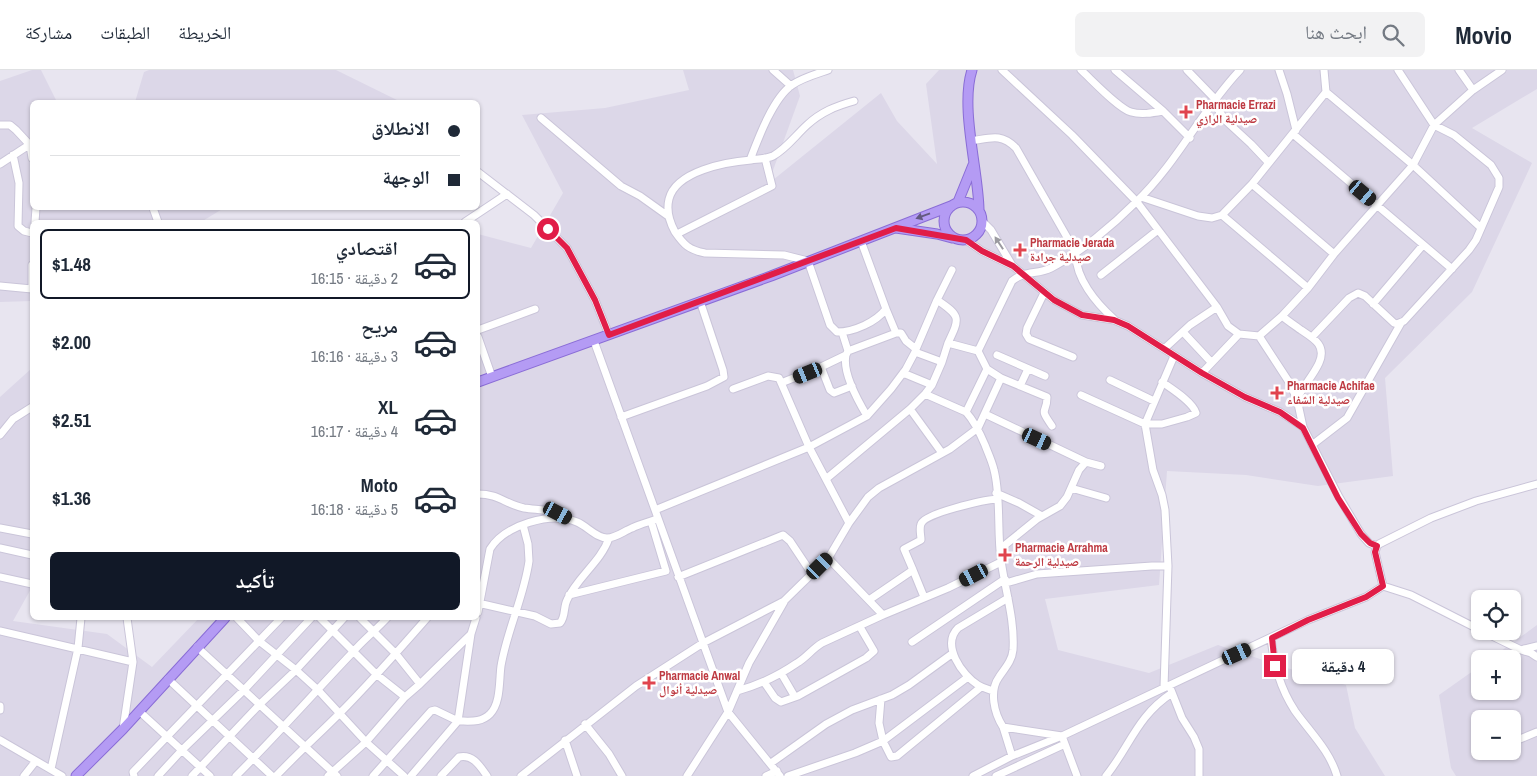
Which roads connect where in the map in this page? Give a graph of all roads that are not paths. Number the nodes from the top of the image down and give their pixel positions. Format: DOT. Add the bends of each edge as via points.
graph roads {
  1 [pos="773,70"];
  2 [pos="828,70"];
  3 [pos="1002,70"];
  4 [pos="1081,70"];
  5 [pos="1115,70"];
  6 [pos="1187,70"];
  7 [pos="1240,70"];
  8 [pos="1279,70"];
  9 [pos="1324,70"];
  10 [pos="1398,70"];
  11 [pos="1459,70"];
  12 [pos="1502,70"];
  13 [pos="970,71"];
  14 [pos="791,86"];
  15 [pos="1473,90"];
  16 [pos="1326,92"];
  17 [pos="854,101"];
  18 [pos="1215,102"];
  19 [pos="1163,111"];
  20 [pos="541,118"];
  21 [pos="1434,124"];
  22 [pos="0,125"];
  23 [pos="1295,132"];
  24 [pos="1190,138"];
  25 [pos="972,140"];
  26 [pos="30,143"];
  27 [pos="30,145"];
  28 [pos="13,155"];
  29 [pos="765,158"];
  30 [pos="750,160"];
  31 [pos="974,162"];
  32 [pos="1268,162"];
  33 [pos="0,164"];
  34 [pos="1413,165"];
  35 [pos="480,174"];
  36 [pos="1252,184"];
  37 [pos="507,194"];
  38 [pos="1139,199"];
  39 [pos="955,204"];
  40 [pos="1377,205"];
  41 [pos="979,209"];
  42 [pos="1222,215"];
  43 [pos="668,216"];
  44 [pos="468,220"];
  45 [pos="982,222"];
  46 [pos="896,228"];
  47 [pos="1481,228"];
  48 [pos="1158,230"];
  49 [pos="30,232"];
  50 [pos="677,234"];
  51 [pos="961,240"];
  52 [pos="861,241"];
  53 [pos="1424,245"];
  54 [pos="1076,253"];
  55 [pos="1334,254"];
  56 [pos="808,261"];
  57 [pos="1013,266"];
  58 [pos="1452,269"];
  59 [pos="952,270"];
  60 [pos="1023,274"];
  61 [pos="1101,275"];
  62 [pos="0,286"];
  63 [pos="1308,288"];
  64 [pos="30,289"];
  65 [pos="1044,293"];
  66 [pos="937,300"];
  67 [pos="700,301"];
  68 [pos="1373,304"];
  69 [pos="1217,307"];
  70 [pos="536,309"];
  71 [pos="886,309"];
  72 [pos="1282,316"];
  73 [pos="1114,320"];
  74 [pos="1401,324"];
  75 [pos="480,329"];
  76 [pos="842,332"];
  77 [pos="1183,332"];
  78 [pos="896,333"];
  79 [pos="1239,334"];
  80 [pos="609,335"];
  81 [pos="1259,336"];
  82 [pos="1312,337"];
  83 [pos="594,341"];
  84 [pos="480,343"];
  85 [pos="948,343"];
  86 [pos="1164,349"];
  87 [pos="916,351"];
  88 [pos="978,351"];
  89 [pos="847,353"];
  90 [pos="997,355"];
  91 [pos="1174,356"];
  92 [pos="1073,357"];
  93 [pos="942,362"];
  94 [pos="1212,362"];
  95 [pos="821,367"];
  96 [pos="987,369"];
  97 [pos="1028,369"];
  98 [pos="1202,373"];
  99 [pos="903,374"];
  100 [pos="1045,376"];
  101 [pos="492,377"];
  102 [pos="1000,378"];
  103 [pos="1110,380"];
  104 [pos="480,381"];
  105 [pos="1162,382"];
  106 [pos="781,383"];
  107 [pos="932,385"];
  108 [pos="852,386"];
  109 [pos="1020,386"];
  110 [pos="733,389"];
  111 [pos="925,394"];
  112 [pos="1081,395"];
  113 [pos="1297,399"];
  114 [pos="1154,401"];
  115 [pos="30,408"];
  116 [pos="910,409"];
  117 [pos="966,412"];
  118 [pos="985,414"];
  119 [pos="867,416"];
  120 [pos="621,417"];
  121 [pos="1146,424"];
  122 [pos="1052,426"];
  123 [pos="978,428"];
  124 [pos="1303,428"];
  125 [pos="0,434"];
  126 [pos="1312,445"];
  127 [pos="809,447"];
  128 [pos="942,453"];
  129 [pos="1086,462"];
  130 [pos="1101,466"];
  131 [pos="826,479"];
  132 [pos="1537,484"];
  133 [pos="1071,488"];
  134 [pos="480,494"];
  135 [pos="997,496"];
  136 [pos="1106,498"];
  137 [pos="655,510"];
  138 [pos="1042,516"];
  139 [pos="568,518"];
  140 [pos="654,520"];
  141 [pos="849,523"];
  142 [pos="523,525"];
  143 [pos="0,528"];
  144 [pos="30,534"];
  145 [pos="609,538"];
  146 [pos="1377,546"];
  147 [pos="0,548"];
  148 [pos="1000,549"];
  149 [pos="30,555"];
  150 [pos="828,558"];
  151 [pos="1001,562"];
  152 [pos="1168,566"];
  153 [pos="913,570"];
  154 [pos="812,574"];
  155 [pos="678,577"];
  156 [pos="0,578"];
  157 [pos="1005,581"];
  158 [pos="30,584"];
  159 [pos="1383,586"];
  160 [pos="569,595"];
  161 [pos="924,597"];
  162 [pos="1008,598"];
  163 [pos="480,599"];
  164 [pos="869,600"];
  165 [pos="784,602"];
  166 [pos="480,604"];
  167 [pos="516,612"];
  168 [pos="882,614"];
  169 [pos="81,620"];
  170 [pos="128,620"];
  171 [pos="223,620"];
  172 [pos="239,620"];
  173 [pos="278,620"];
  174 [pos="309,620"];
  175 [pos="322,620"];
  176 [pos="342,620"];
  177 [pos="362,620"];
  178 [pos="385,620"];
  179 [pos="426,620"];
  180 [pos="475,620"];
  181 [pos="860,626"];
  182 [pos="1471,626"];
  183 [pos="332,630"];
  184 [pos="0,631"];
  185 [pos="375,631"];
  186 [pos="471,634"];
  187 [pos="1272,638"];
  188 [pos="1500,640"];
  189 [pos="259,641"];
  190 [pos="912,642"];
  191 [pos="703,643"];
  192 [pos="1537,646"];
  193 [pos="197,647"];
  194 [pos="78,648"];
  195 [pos="1521,650"];
  196 [pos="353,651"];
  197 [pos="952,653"];
  198 [pos="276,654"];
  199 [pos="396,654"];
  200 [pos="1537,657"];
  201 [pos="133,662"];
  202 [pos="296,670"];
  203 [pos="376,674"];
  204 [pos="781,674"];
  205 [pos="226,675"];
  206 [pos="968,677"];
  207 [pos="168,679"];
  208 [pos="764,682"];
  209 [pos="420,684"];
  210 [pos="1166,686"];
  211 [pos="981,687"];
  212 [pos="244,690"];
  213 [pos="318,690"];
  214 [pos="737,691"];
  215 [pos="993,691"];
  216 [pos="1172,693"];
  217 [pos="405,697"];
  218 [pos="795,697"];
  219 [pos="881,699"];
  220 [pos="260,704"];
  221 [pos="0,706"];
  222 [pos="196,706"];
  223 [pos="0,710"];
  224 [pos="139,711"];
  225 [pos="728,712"];
  226 [pos="340,713"];
  227 [pos="212,720"];
  228 [pos="458,721"];
  229 [pos="586,724"];
  230 [pos="283,725"];
  231 [pos="1003,727"];
  232 [pos="123,729"];
  233 [pos="1537,732"];
  234 [pos="166,736"];
  235 [pos="229,736"];
  236 [pos="1062,736"];
  237 [pos="1521,739"];
  238 [pos="0,740"];
  239 [pos="565,740"];
  240 [pos="884,741"];
  241 [pos="366,742"];
  242 [pos="1065,744"];
  243 [pos="304,746"];
  244 [pos="182,750"];
  245 [pos="1012,756"];
  246 [pos="253,759"];
  247 [pos="387,760"];
  248 [pos="35,762"];
  249 [pos="771,763"];
  250 [pos="90,764"];
  251 [pos="200,767"];
  252 [pos="1009,769"];
  253 [pos="57,774"];
  254 [pos="779,774"];
  255 [pos="332,775"];
  256 [pos="24,776"];
  257 [pos="76,776"];
  258 [pos="85,776"];
  259 [pos="134,776"];
  260 [pos="158,776"];
  261 [pos="192,776"];
  262 [pos="210,776"];
  263 [pos="236,776"];
  264 [pos="272,776"];
  265 [pos="276,776"];
  266 [pos="373,776"];
  267 [pos="404,776"];
  268 [pos="411,776"];
  269 [pos="441,776"];
  270 [pos="487,776"];
  271 [pos="520,776"];
  272 [pos="577,776"];
  273 [pos="622,776"];
  274 [pos="687,776"];
  275 [pos="769,776"];
  276 [pos="788,776"];
  277 [pos="973,776"];
  278 [pos="996,776"];
  279 [pos="1013,776"];
  280 [pos="1077,776"];
  281 [pos="1106,776"];
  282 [pos="1199,776"];
  283 [pos="1337,776"];
  1 -- 14 [label="street"];
  2 -- 14 [label="street"];
  3 -- 38 [label="street"];
  4 -- 19 [label="street" via="1129,111"];
  5 -- 19 [label="street"];
  6 -- 18 [label="street"];
  7 -- 18 [label="street"];
  8 -- 23 [label="street"];
  9 -- 16 [label="street"];
  10 -- 21 [label="street"];
  11 -- 15 [label="street"];
  12 -- 15 [label="street"];
  13 -- 25 [label="main road"];
  14 -- 30 [label="street" via="766,122"];
  15 -- 21 [label="street"];
  16 -- 23 [label="street"];
  16 -- 34 [label="street"];
  17 -- 29 [label="street" via="823,112 784,149"];
  18 -- 24 [label="street"];
  18 -- 32 [label="street" via="1225,120"];
  19 -- 24 [label="street"];
  20 -- 43 [label="street" via="613,180"];
  21 -- 34 [label="street"];
  21 -- 47 [label="street" via="1454,135 1491,165 1497,174 1499,187"];
  22 -- 26 [label="street" via="10,125"];
  23 -- 32 [label="street"];
  23 -- 40 [label="street"];
  24 -- 38 [label="street"];
  25 -- 31 [label="main road"];
  25 -- 54 [label="street" via="1001,138 1016,148"];
  27 -- 28 [label="street"];
  28 -- 33 [label="street"];
  28 -- 49 [label="street" via="19,184 18,226"];
  29 -- 30 [label="street"];
  29 -- 50 [label="street" via="772,186"];
  30 -- 43 [label="street" via="711,167 679,182 670,196"];
  31 -- 39 [label="main road"];
  31 -- 41 [label="main road"];
  32 -- 36 [label="street"];
  34 -- 40 [label="street"];
  34 -- 47 [label="street"];
  35 -- 37 [label="street"];
  36 -- 42 [label="street"];
  36 -- 55 [label="street"];
  37 -- 44 [label="street"];
  37 -- 80 [label="street" via="567,248 595,300"];
  38 -- 42 [label="street" via="1198,216 1212,218"];
  38 -- 48 [label="street"];
  38 -- 54 [label="street"];
  39 -- 41 [label="main road" via="970,203"];
  39 -- 46 [label="main road, one-way"];
  39 -- 51 [label="main road" via="944,221 947,232"];
  40 -- 53 [label="street"];
  40 -- 55 [label="street"];
  41 -- 45 [label="main road"];
  42 -- 63 [label="street"];
  43 -- 50 [label="street"];
  45 -- 51 [label="main road" via="978,234"];
  57 -- 45 [label="street, one-way" via="991,230"];
  46 -- 51 [label="main road"];
  46 -- 52 [label="main road"];
  47 -- 58 [label="street" via="1469,250"];
  48 -- 61 [label="street"];
  48 -- 69 [label="street"];
  50 -- 56 [label="street" via="693,251 784,255"];
  51 -- 57 [label="street"];
  52 -- 56 [label="main road"];
  52 -- 71 [label="street"];
  53 -- 58 [label="street"];
  53 -- 68 [label="street"];
  54 -- 60 [label="street" via="1049,269"];
  54 -- 73 [label="street" via="1081,276 1102,309"];
  55 -- 63 [label="street"];
  56 -- 67 [label="main road"];
  56 -- 76 [label="street" via="830,325"];
  57 -- 60 [label="street"];
  58 -- 74 [label="street"];
  59 -- 66 [label="street"];
  60 -- 65 [label="street"];
  60 -- 88 [label="street" via="1012,281"];
  62 -- 64 [label="street"];
  63 -- 72 [label="street"];
  65 -- 73 [label="street" via="1082,315"];
  65 -- 92 [label="street" via="1026,334 1029,339"];
  66 -- 85 [label="street" via="957,320"];
  66 -- 87 [label="street"];
  67 -- 80 [label="main road"];
  67 -- 120 [label="street" via="724,377"];
  68 -- 74 [label="street" via="1394,323"];
  68 -- 82 [label="street" via="1365,296 1354,294"];
  69 -- 77 [label="street"];
  69 -- 79 [label="street" via="1228,326"];
  70 -- 75 [label="street"];
  71 -- 76 [label="street" via="876,320"];
  71 -- 78 [label="street"];
  72 -- 81 [label="street"];
  72 -- 82 [label="street"];
  73 -- 86 [label="street"];
  74 -- 126 [label="street" via="1347,418"];
  76 -- 89 [label="street"];
  77 -- 86 [label="street"];
  77 -- 94 [label="street"];
  78 -- 87 [label="street" via="901,333"];
  78 -- 89 [label="street"];
  79 -- 81 [label="street"];
  79 -- 94 [label="street"];
  80 -- 83 [label="main road"];
  81 -- 113 [label="street"];
  82 -- 113 [label="street" via="1318,342 1321,357"];
  83 -- 101 [label="main road"];
  83 -- 120 [label="street"];
  84 -- 101 [label="street"];
  85 -- 88 [label="street"];
  85 -- 93 [label="street"];
  86 -- 91 [label="street"];
  87 -- 93 [label="street"];
  87 -- 99 [label="street"];
  88 -- 96 [label="street"];
  89 -- 95 [label="street"];
  89 -- 108 [label="street" via="845,360"];
  90 -- 97 [label="street"];
  91 -- 98 [label="street"];
  91 -- 105 [label="street"];
  93 -- 107 [label="street"];
  94 -- 98 [label="street"];
  95 -- 106 [label="street"];
  95 -- 108 [label="street" via="834,393"];
  96 -- 102 [label="street"];
  96 -- 117 [label="street"];
  97 -- 100 [label="street"];
  97 -- 109 [label="street"];
  98 -- 124 [label="street" via="1280,412"];
  99 -- 107 [label="street"];
  99 -- 119 [label="street"];
  101 -- 104 [label="main road"];
  102 -- 109 [label="street"];
  102 -- 118 [label="street"];
  103 -- 114 [label="street"];
  105 -- 114 [label="street"];
  105 -- 121 [label="street" via="1196,413 1162,424"];
  106 -- 110 [label="street" via="779,378 768,376"];
  106 -- 127 [label="street"];
  107 -- 111 [label="street"];
  108 -- 119 [label="street"];
  109 -- 122 [label="street" via="1047,397 1043,410"];
  111 -- 116 [label="street"];
  111 -- 117 [label="street"];
  112 -- 121 [label="street"];
  113 -- 124 [label="street"];
  114 -- 121 [label="street"];
  115 -- 125 [label="street"];
  116 -- 128 [label="street"];
  116 -- 131 [label="street"];
  117 -- 123 [label="street"];
  118 -- 123 [label="street"];
  118 -- 129 [label="street"];
  119 -- 127 [label="street"];
  120 -- 137 [label="street"];
  121 -- 152 [label="street" via="1153,470 1165,510"];
  123 -- 128 [label="street"];
  123 -- 135 [label="street" via="995,471"];
  124 -- 126 [label="street"];
  126 -- 146 [label="street" via="1338,498 1361,534"];
  127 -- 131 [label="street"];
  127 -- 137 [label="street"];
  128 -- 141 [label="street" via="879,488"];
  129 -- 130 [label="street"];
  129 -- 133 [label="street"];
  131 -- 141 [label="street"];
  132 -- 146 [label="street" via="1431,518"];
  133 -- 136 [label="street"];
  133 -- 138 [label="street" via="1060,506"];
  134 -- 139 [label="street" via="495,496 518,506 552,511"];
  135 -- 138 [label="street" via="1018,502"];
  135 -- 148 [label="street"];
  135 -- 153 [label="street" via="922,522 921,540 904,549"];
  137 -- 140 [label="street"];
  138 -- 148 [label="street"];
  139 -- 142 [label="street" via="546,518"];
  139 -- 145 [label="street"];
  140 -- 145 [label="street"];
  140 -- 155 [label="street"];
  140 -- 160 [label="street" via="666,570"];
  141 -- 150 [label="street"];
  142 -- 163 [label="street" via="495,541 490,549"];
  142 -- 167 [label="street" via="530,554"];
  143 -- 144 [label="street"];
  145 -- 160 [label="street" via="603,552"];
  146 -- 159 [label="street" via="1375,552"];
  147 -- 149 [label="street"];
  148 -- 151 [label="street"];
  150 -- 154 [label="street"];
  150 -- 164 [label="street"];
  151 -- 157 [label="street"];
  151 -- 161 [label="street"];
  152 -- 157 [label="street" via="1037,574"];
  152 -- 210 [label="street"];
  153 -- 161 [label="street"];
  153 -- 164 [label="street"];
  154 -- 155 [label="street" via="783,535"];
  154 -- 165 [label="street"];
  155 -- 191 [label="street"];
  156 -- 158 [label="street"];
  157 -- 162 [label="street"];
  157 -- 190 [label="street"];
  159 -- 182 [label="street" via="1411,595"];
  159 -- 187 [label="street" via="1366,597"];
  160 -- 167 [label="street" via="564,618 557,624"];
  161 -- 168 [label="street"];
  162 -- 197 [label="street" via="955,631"];
  162 -- 215 [label="street" via="1013,652"];
  164 -- 168 [label="street"];
  165 -- 191 [label="street"];
  165 -- 214 [label="street"];
  166 -- 167 [label="street"];
  167 -- 228 [label="street" via="502,664 496,706 481,720"];
  168 -- 181 [label="street"];
  169 -- 194 [label="street"];
  170 -- 201 [label="street"];
  171 -- 193 [label="main road"];
  172 -- 189 [label="street"];
  173 -- 189 [label="street"];
  174 -- 198 [label="street"];
  175 -- 183 [label="street"];
  176 -- 183 [label="street"];
  177 -- 185 [label="street"];
  178 -- 185 [label="street"];
  179 -- 199 [label="street"];
  180 -- 186 [label="street"];
  181 -- 204 [label="street" via="813,648"];
  181 -- 218 [label="street" via="873,648 872,654"];
  183 -- 196 [label="street"];
  183 -- 202 [label="street"];
  184 -- 194 [label="street"];
  185 -- 196 [label="street"];
  185 -- 199 [label="street"];
  186 -- 209 [label="street"];
  186 -- 228 [label="street"];
  187 -- 210 [label="street"];
  187 -- 283 [label="street" via="1281,685 1296,712 1326,752"];
  188 -- 195 [label="street"];
  189 -- 198 [label="street"];
  189 -- 205 [label="street"];
  191 -- 225 [label="street"];
  191 -- 229 [label="street" via="636,686"];
  192 -- 195 [label="street"];
  193 -- 205 [label="street"];
  193 -- 207 [label="main road"];
  194 -- 201 [label="street"];
  194 -- 253 [label="street"];
  195 -- 200 [label="street"];
  196 -- 203 [label="street"];
  196 -- 213 [label="street"];
  197 -- 206 [label="street"];
  197 -- 219 [label="street" via="909,685"];
  198 -- 202 [label="street"];
  198 -- 212 [label="street"];
  199 -- 203 [label="street"];
  199 -- 209 [label="street"];
  201 -- 232 [label="street"];
  202 -- 213 [label="street"];
  202 -- 220 [label="street"];
  203 -- 217 [label="street"];
  203 -- 226 [label="street"];
  204 -- 208 [label="street"];
  204 -- 218 [label="street"];
  205 -- 212 [label="street"];
  205 -- 222 [label="street"];
  206 -- 211 [label="street"];
  206 -- 240 [label="street"];
  207 -- 222 [label="street"];
  207 -- 224 [label="main road"];
  208 -- 214 [label="street"];
  208 -- 218 [label="street" via="778,701"];
  209 -- 217 [label="street"];
  210 -- 216 [label="street"];
  210 -- 236 [label="street"];
  211 -- 215 [label="street"];
  211 -- 240 [label="street" via="895,758 890,756"];
  212 -- 220 [label="street"];
  212 -- 227 [label="street"];
  213 -- 226 [label="street"];
  213 -- 230 [label="street"];
  214 -- 225 [label="street"];
  215 -- 231 [label="street" via="997,716"];
  216 -- 281 [label="street" via="1148,712"];
  216 -- 282 [label="street" via="1199,750"];
  217 -- 241 [label="street"];
  219 -- 240 [label="street" via="878,723"];
  219 -- 249 [label="street" via="826,724"];
  220 -- 230 [label="street"];
  220 -- 235 [label="street"];
  221 -- 223 [label="street"];
  222 -- 227 [label="street"];
  222 -- 234 [label="street"];
  224 -- 232 [label="main road"];
  224 -- 234 [label="street"];
  225 -- 249 [label="street"];
  225 -- 274 [label="street"];
  226 -- 241 [label="street"];
  226 -- 243 [label="street"];
  227 -- 235 [label="street"];
  227 -- 244 [label="street"];
  228 -- 247 [label="street" via="431,711"];
  228 -- 268 [label="street"];
  229 -- 239 [label="street"];
  229 -- 273 [label="street"];
  230 -- 243 [label="street"];
  230 -- 246 [label="street"];
  231 -- 236 [label="street"];
  231 -- 245 [label="street"];
  232 -- 250 [label="main road"];
  233 -- 237 [label="street"];
  234 -- 244 [label="street"];
  234 -- 259 [label="street" via="133,772"];
  235 -- 246 [label="street"];
  235 -- 251 [label="street"];
  236 -- 242 [label="street"];
  236 -- 245 [label="street"];
  238 -- 248 [label="street"];
  239 -- 271 [label="street"];
  239 -- 272 [label="street"];
  240 -- 276 [label="street"];
  241 -- 247 [label="street"];
  241 -- 255 [label="street"];
  242 -- 252 [label="street"];
  242 -- 280 [label="street"];
  243 -- 255 [label="street"];
  243 -- 265 [label="street"];
  244 -- 251 [label="street"];
  244 -- 260 [label="street"];
  245 -- 277 [label="street"];
  246 -- 263 [label="street"];
  246 -- 264 [label="street"];
  247 -- 266 [label="street"];
  247 -- 267 [label="street"];
  248 -- 253 [label="street"];
  248 -- 256 [label="street"];
  249 -- 254 [label="street"];
  250 -- 257 [label="main road"];
  250 -- 258 [label="main road"];
  251 -- 261 [label="street"];
  251 -- 262 [label="street"];
  252 -- 278 [label="street"];
  252 -- 279 [label="street"];
  254 -- 275 [label="street"];
  269 -- 270 [label="street" via="463,756 475,760"];
}
